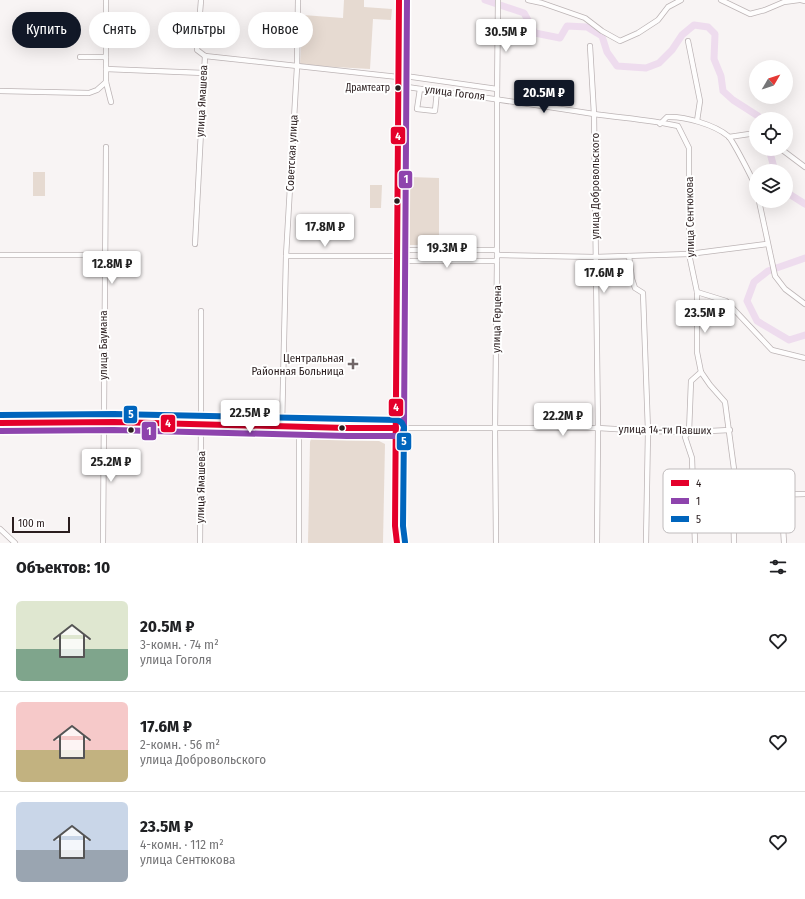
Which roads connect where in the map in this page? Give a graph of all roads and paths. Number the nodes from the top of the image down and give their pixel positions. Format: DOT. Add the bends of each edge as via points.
graph roads {
  1 [pos="106,0"];
  2 [pos="201,0"];
  3 [pos="298,0"];
  4 [pos="399,0"];
  5 [pos="498,0"];
  6 [pos="528,0"];
  7 [pos="681,0"];
  8 [pos="721,0"];
  9 [pos="800,0"];
  10 [pos="805,1"];
  11 [pos="688,40"];
  12 [pos="590,46"];
  13 [pos="204,56"];
  14 [pos="80,57"];
  15 [pos="106,57"];
  16 [pos="297,67"];
  17 [pos="106,69"];
  18 [pos="204,73"];
  19 [pos="398,76"];
  20 [pos="106,82"];
  21 [pos="398,86"];
  22 [pos="420,89"];
  23 [pos="497,89"];
  24 [pos="0,91"];
  25 [pos="437,91"];
  26 [pos="497,98"];
  27 [pos="111,102"];
  28 [pos="594,114"];
  29 [pos="697,121"];
  30 [pos="660,124"];
  31 [pos="678,126"];
  32 [pos="749,134"];
  33 [pos="729,137"];
  34 [pos="106,147"];
  35 [pos="790,156"];
  36 [pos="805,167"];
  37 [pos="749,175"];
  38 [pos="760,208"];
  39 [pos="195,244"];
  40 [pos="767,244"];
  41 [pos="497,253"];
  42 [pos="689,254"];
  43 [pos="0,255"];
  44 [pos="104,255"];
  45 [pos="286,256"];
  46 [pos="397,256"];
  47 [pos="595,256"];
  48 [pos="629,256"];
  49 [pos="498,261"];
  50 [pos="697,292"];
  51 [pos="805,304"];
  52 [pos="200,311"];
  53 [pos="805,358"];
  54 [pos="701,372"];
  55 [pos="104,422"];
  56 [pos="0,423"];
  57 [pos="201,425"];
  58 [pos="282,426"];
  59 [pos="299,427"];
  60 [pos="396,428"];
  61 [pos="598,428"];
  62 [pos="495,429"];
  63 [pos="730,430"];
  64 [pos="648,431"];
  65 [pos="689,432"];
  66 [pos="692,469"];
  67 [pos="734,469"];
  68 [pos="0,530"];
  69 [pos="695,533"];
  70 [pos="734,533"];
  71 [pos="784,533"];
  72 [pos="15,543"];
  73 [pos="103,543"];
  74 [pos="200,543"];
  75 [pos="300,543"];
  76 [pos="397,543"];
  77 [pos="496,543"];
  78 [pos="597,543"];
  79 [pos="646,543"];
  80 [pos="695,543"];
  81 [pos="734,543"];
  82 [pos="784,543"];
  1 -- 15 [label="street"];
  2 -- 13 [label="street, улица Ямашева" via="197,50"];
  3 -- 16 [label="street, Советская улица"];
  4 -- 19 [label="main road"];
  5 -- 23 [label="street, улица Герцена"];
  6 -- 7 [label="street" via="585,18 620,41 658,20 668,7"];
  8 -- 9 [label="street" via="750,14 784,2"];
  9 -- 10 [label="street"];
  11 -- 29 [label="street" via="700,101"];
  12 -- 28 [label="street, улица Добровольского"];
  13 -- 16 [label="street, улица Гоголя"];
  13 -- 18 [label="street, улица Ямашева"];
  14 -- 15 [label="street"];
  15 -- 17 [label="street"];
  16 -- 19 [label="street, улица Гоголя"];
  16 -- 45 [label="street, Советская улица"];
  17 -- 18 [label="street"];
  17 -- 20 [label="street"];
  18 -- 39 [label="street, улица Ямашева"];
  19 -- 21 [label="main road"];
  19 -- 23 [label="street, улица Гоголя"];
  20 -- 24 [label="street" via="89,93"];
  20 -- 27 [label="street"];
  21 -- 22 [label="street, улица Гоголя"];
  21 -- 46 [label="main road"];
  22 -- 25 [label="street, улица Гоголя"];
  22 -- 25 [label="street" via="417,109 435,111"];
  23 -- 26 [label="street, улица Герцена"];
  25 -- 26 [label="street, улица Гоголя"];
  26 -- 28 [label="street, улица Гоголя"];
  26 -- 41 [label="street, улица Герцена"];
  28 -- 30 [label="street, улица Гоголя"];
  28 -- 47 [label="street, улица Добровольского"];
  29 -- 30 [label="street" via="675,116 667,117"];
  29 -- 33 [label="street"];
  30 -- 31 [label="street, улица Гоголя"];
  31 -- 42 [label="street, улица Сентюкова" via="689,148"];
  32 -- 33 [label="street"];
  33 -- 37 [label="street"];
  34 -- 44 [label="street, улица Баумана"];
  35 -- 36 [label="street"];
  38 -- 40 [label="street"];
  40 -- 42 [label="street"];
  40 -- 51 [label="street" via="775,276 785,289"];
  41 -- 46 [label="street"];
  41 -- 47 [label="street"];
  41 -- 49 [label="street, улица Герцена"];
  42 -- 48 [label="street"];
  42 -- 50 [label="street, улица Сентюкова"];
  43 -- 44 [label="street"];
  44 -- 55 [label="street, улица Баумана"];
  45 -- 46 [label="street"];
  45 -- 58 [label="street, Советская улица"];
  46 -- 49 [label="street"];
  46 -- 60 [label="main road"];
  47 -- 48 [label="street"];
  47 -- 61 [label="street, улица Добровольского"];
  48 -- 64 [label="street" via="632,279 636,288 643,294"];
  49 -- 62 [label="street, улица Герцена"];
  50 -- 53 [label="street" via="726,301 772,350"];
  50 -- 54 [label="street, улица Сентюкова" via="697,352"];
  52 -- 57 [label="street, улица Ямашева"];
  54 -- 63 [label="street" via="725,402"];
  54 -- 65 [label="street" via="691,381"];
  55 -- 56 [label="street, улица 14-ти Павших"];
  55 -- 57 [label="street, улица 14-ти Павших"];
  55 -- 73 [label="street, улица Баумана"];
  57 -- 58 [label="street, улица 14-ти Павших"];
  57 -- 74 [label="street, улица Ямашева"];
  58 -- 59 [label="street, улица 14-ти Павших"];
  59 -- 60 [label="street, улица 14-ти Павших"];
  59 -- 75 [label="street"];
  60 -- 62 [label="street, улица 14-ти Павших"];
  60 -- 76 [label="main road"];
  61 -- 62 [label="street, улица 14-ти Павших"];
  61 -- 64 [label="street, улица 14-ти Павших"];
  61 -- 78 [label="street, улица Добровольского"];
  62 -- 77 [label="street, улица Герцена"];
  63 -- 65 [label="street, улица 14-ти Павших"];
  63 -- 67 [label="street"];
  64 -- 65 [label="street, улица 14-ти Павших"];
  64 -- 79 [label="street"];
  65 -- 66 [label="street" via="685,438 692,458"];
  68 -- 72 [label="street"];
  69 -- 80 [label="street"];
  70 -- 81 [label="street"];
  71 -- 82 [label="street"];
}
